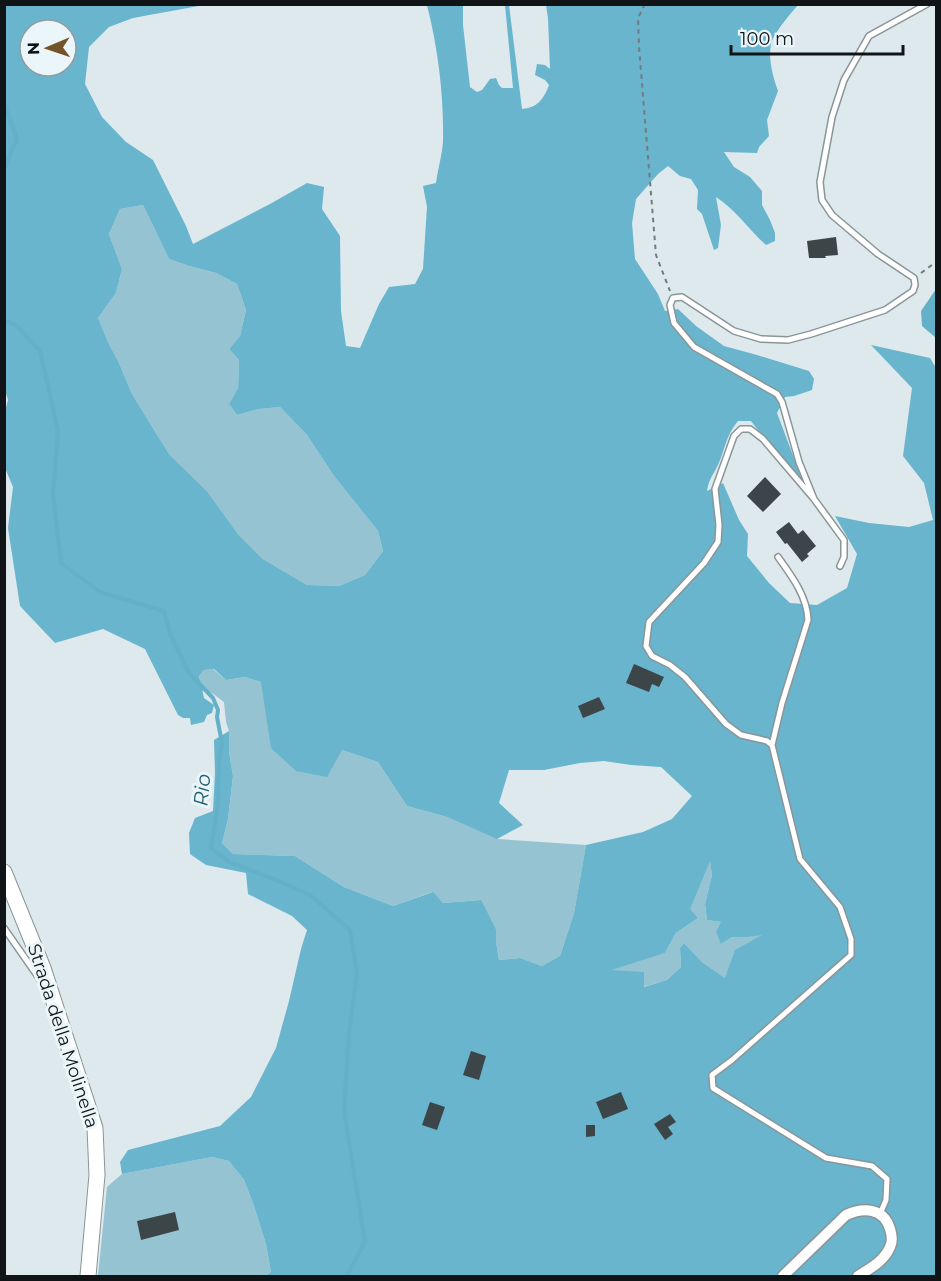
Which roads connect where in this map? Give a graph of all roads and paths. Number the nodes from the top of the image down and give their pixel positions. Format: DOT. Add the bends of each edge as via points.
graph roads {
  1 [pos="645,4"];
  2 [pos="927,4"];
  3 [pos="847,227"];
  4 [pos="843,235"];
  5 [pos="936,262"];
  6 [pos="914,278"];
  7 [pos="673,298"];
  8 [pos="814,499"];
  9 [pos="778,557"];
  10 [pos="840,566"];
  11 [pos="772,745"];
  12 [pos="4,872"];
  13 [pos="4,928"];
  14 [pos="51,995"];
  15 [pos="880,1214"];
  16 [pos="88,1276"];
  17 [pos="783,1276"];
  18 [pos="858,1276"];
  1 -- 7 [label="path" via="638,18 656,255"];
  2 -- 3 [label="lane" via="869,36 844,80 832,117 820,182 822,200"];
  3 -- 4 [label="lane"];
  3 -- 6 [label="lane"];
  5 -- 6 [label="path"];
  6 -- 7 [label="lane" via="913,291 885,310 788,340 761,339 734,331 682,297"];
  7 -- 8 [label="lane" via="670,305 674,322 694,347 777,394"];
  8 -- 10 [label="lane" via="844,540"];
  8 -- 11 [label="lane" via="763,439 750,429 741,429 734,436 715,489 718,542 704,563 649,622 646,646 652,656 685,677 726,724 741,735"];
  9 -- 11 [label="lane" via="795,580 808,610 808,620"];
  11 -- 15 [label="lane" via="800,859 840,907 851,939 851,955 712,1076 713,1088 826,1158 872,1166 887,1179 886,1200"];
  12 -- 14 [label="main road, Strada della Molinella"];
  13 -- 14 [label="lane"];
  14 -- 16 [label="main road, Strada della Molinella" via="95,1128 97,1175"];
  15 -- 17 [label="street" via="868,1209 846,1215"];
  15 -- 18 [label="street" via="888,1221 892,1245 883,1259"];
}
